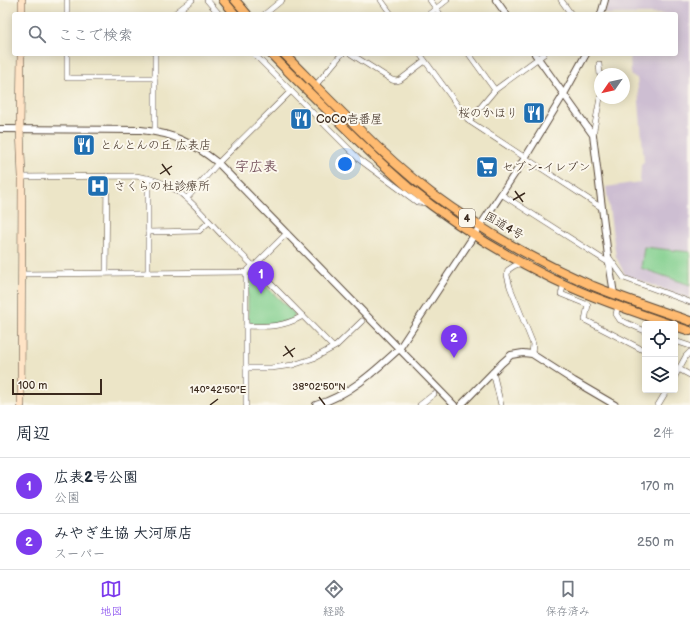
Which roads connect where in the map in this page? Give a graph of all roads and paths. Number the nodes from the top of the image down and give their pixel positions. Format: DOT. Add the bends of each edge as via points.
graph roads {
  1 [pos="22,0"];
  2 [pos="67,0"];
  3 [pos="192,0"];
  4 [pos="207,0"];
  5 [pos="222,0"];
  6 [pos="235,0"];
  7 [pos="282,0"];
  8 [pos="381,0"];
  9 [pos="430,0"];
  10 [pos="448,0"];
  11 [pos="496,0"];
  12 [pos="561,0"];
  13 [pos="605,0"];
  14 [pos="436,9"];
  15 [pos="22,12"];
  16 [pos="67,12"];
  17 [pos="177,12"];
  18 [pos="217,12"];
  19 [pos="232,12"];
  20 [pos="245,12"];
  21 [pos="267,12"];
  22 [pos="390,12"];
  23 [pos="432,12"];
  24 [pos="438,12"];
  25 [pos="505,12"];
  26 [pos="570,12"];
  27 [pos="600,12"];
  28 [pos="21,56"];
  29 [pos="67,56"];
  30 [pos="155,56"];
  31 [pos="256,56"];
  32 [pos="273,56"];
  33 [pos="286,56"];
  34 [pos="340,56"];
  35 [pos="354,56"];
  36 [pos="421,56"];
  37 [pos="470,56"];
  38 [pos="537,56"];
  39 [pos="585,56"];
  40 [pos="425,62"];
  41 [pos="599,64"];
  42 [pos="599,68"];
  43 [pos="155,78"];
  44 [pos="315,86"];
  45 [pos="495,90"];
  46 [pos="291,91"];
  47 [pos="564,94"];
  48 [pos="599,104"];
  49 [pos="469,121"];
  50 [pos="20,128"];
  51 [pos="0,129"];
  52 [pos="155,131"];
  53 [pos="593,135"];
  54 [pos="525,158"];
  55 [pos="218,164"];
  56 [pos="107,176"];
  57 [pos="22,177"];
  58 [pos="148,178"];
  59 [pos="501,194"];
  60 [pos="187,198"];
  61 [pos="429,203"];
  62 [pos="602,208"];
  63 [pos="210,222"];
  64 [pos="480,226"];
  65 [pos="148,232"];
  66 [pos="287,234"];
  67 [pos="475,235"];
  68 [pos="608,256"];
  69 [pos="521,263"];
  70 [pos="609,263"];
  71 [pos="253,266"];
  72 [pos="246,272"];
  73 [pos="106,273"];
  74 [pos="148,273"];
  75 [pos="21,274"];
  76 [pos="564,284"];
  77 [pos="614,294"];
  78 [pos="690,302"];
  79 [pos="618,306"];
  80 [pos="303,316"];
  81 [pos="362,321"];
  82 [pos="660,321"];
  83 [pos="690,321"];
  84 [pos="246,326"];
  85 [pos="678,327"];
  86 [pos="642,330"];
  87 [pos="690,331"];
  88 [pos="678,342"];
  89 [pos="690,346"];
  90 [pos="333,347"];
  91 [pos="399,349"];
  92 [pos="642,350"];
  93 [pos="690,352"];
  94 [pos="532,354"];
  95 [pos="678,367"];
  96 [pos="246,368"];
  97 [pos="678,369"];
  98 [pos="493,372"];
  99 [pos="690,375"];
  100 [pos="665,393"];
  101 [pos="434,394"];
  102 [pos="323,404"];
  103 [pos="21,405"];
  104 [pos="246,405"];
  105 [pos="316,405"];
  106 [pos="420,405"];
  107 [pos="454,405"];
  108 [pos="461,405"];
  109 [pos="501,405"];
  110 [pos="615,405"];
  111 [pos="658,405"];
  1 -- 15 [label="main road"];
  2 -- 16 [label="street"];
  3 -- 17 [label="street"];
  4 -- 18 [label="street"];
  5 -- 19 [label="highway"];
  6 -- 20 [label="highway"];
  7 -- 21 [label="street"];
  8 -- 22 [label="street"];
  9 -- 14 [label="street"];
  10 -- 14 [label="street"];
  11 -- 25 [label="street"];
  12 -- 26 [label="street"];
  13 -- 27 [label="street"];
  14 -- 23 [label="street"];
  14 -- 24 [label="street"];
  28 -- 50 [label="main road"];
  29 -- 43 [label="street" via="67,78"];
  30 -- 43 [label="street"];
  31 -- 46 [label="street"];
  32 -- 61 [label="highway, 国道4号 / 4" via="383,164"];
  33 -- 44 [label="highway, 国道4号 / 4"];
  34 -- 44 [label="street"];
  35 -- 40 [label="street" via="396,81"];
  36 -- 40 [label="street"];
  37 -- 45 [label="street"];
  38 -- 45 [label="street"];
  38 -- 47 [label="street"];
  39 -- 47 [label="street"];
  40 -- 49 [label="street"];
  41 -- 42 [label="street"];
  43 -- 52 [label="street"];
  44 -- 64 [label="highway, 国道4号 / 4" via="404,170 430,192"];
  45 -- 49 [label="street"];
  46 -- 55 [label="street"];
  46 -- 61 [label="street" via="360,160 417,202"];
  47 -- 53 [label="street"];
  47 -- 54 [label="street"];
  48 -- 53 [label="street"];
  49 -- 54 [label="street"];
  50 -- 51 [label="street"];
  50 -- 52 [label="street"];
  50 -- 57 [label="main road"];
  52 -- 55 [label="street" via="191,144"];
  53 -- 62 [label="street"];
  54 -- 59 [label="street"];
  54 -- 62 [label="street"];
  55 -- 60 [label="street"];
  55 -- 66 [label="street"];
  56 -- 57 [label="street"];
  56 -- 58 [label="street"];
  56 -- 73 [label="street"];
  57 -- 75 [label="main road"];
  58 -- 60 [label="street" via="175,189"];
  58 -- 65 [label="street"];
  59 -- 64 [label="street"];
  59 -- 70 [label="street"];
  60 -- 63 [label="street"];
  61 -- 67 [label="highway, 国道4号 / 4"];
  62 -- 68 [label="street"];
  63 -- 65 [label="street" via="200,231"];
  63 -- 71 [label="street"];
  64 -- 67 [label="street"];
  64 -- 77 [label="highway, 国道4号 / 4" via="556,269"];
  65 -- 74 [label="street"];
  66 -- 71 [label="street"];
  66 -- 91 [label="street"];
  67 -- 69 [label="highway, 国道4号 / 4"];
  67 -- 91 [label="street"];
  68 -- 70 [label="street"];
  68 -- 78 [label="street" via="624,278"];
  69 -- 76 [label="highway, 国道4号 / 4"];
  69 -- 94 [label="street" via="508,270 507,275 533,344"];
  70 -- 77 [label="street"];
  71 -- 72 [label="street"];
  71 -- 80 [label="street"];
  72 -- 74 [label="street"];
  72 -- 84 [label="street"];
  73 -- 74 [label="street"];
  73 -- 75 [label="street"];
  75 -- 103 [label="main road"];
  76 -- 79 [label="highway, 国道4号 / 4"];
  76 -- 92 [label="street" via="561,294 588,305 585,320"];
  77 -- 83 [label="highway, 国道4号 / 4"];
  79 -- 82 [label="highway, 国道4号 / 4"];
  79 -- 86 [label="street" via="616,314 620,320"];
  80 -- 84 [label="street" via="281,325"];
  80 -- 90 [label="street"];
  81 -- 90 [label="street"];
  84 -- 96 [label="street"];
  85 -- 87 [label="highway"];
  88 -- 89 [label="street"];
  90 -- 96 [label="street" via="314,358 293,365"];
  91 -- 102 [label="street" via="371,374"];
  91 -- 107 [label="street"];
  93 -- 95 [label="street"];
  94 -- 98 [label="street" via="511,355"];
  94 -- 110 [label="street"];
  96 -- 104 [label="street"];
  97 -- 99 [label="street"];
  98 -- 108 [label="street"];
  98 -- 109 [label="street"];
  100 -- 111 [label="street"];
  101 -- 106 [label="street"];
  102 -- 105 [label="street"];
}
